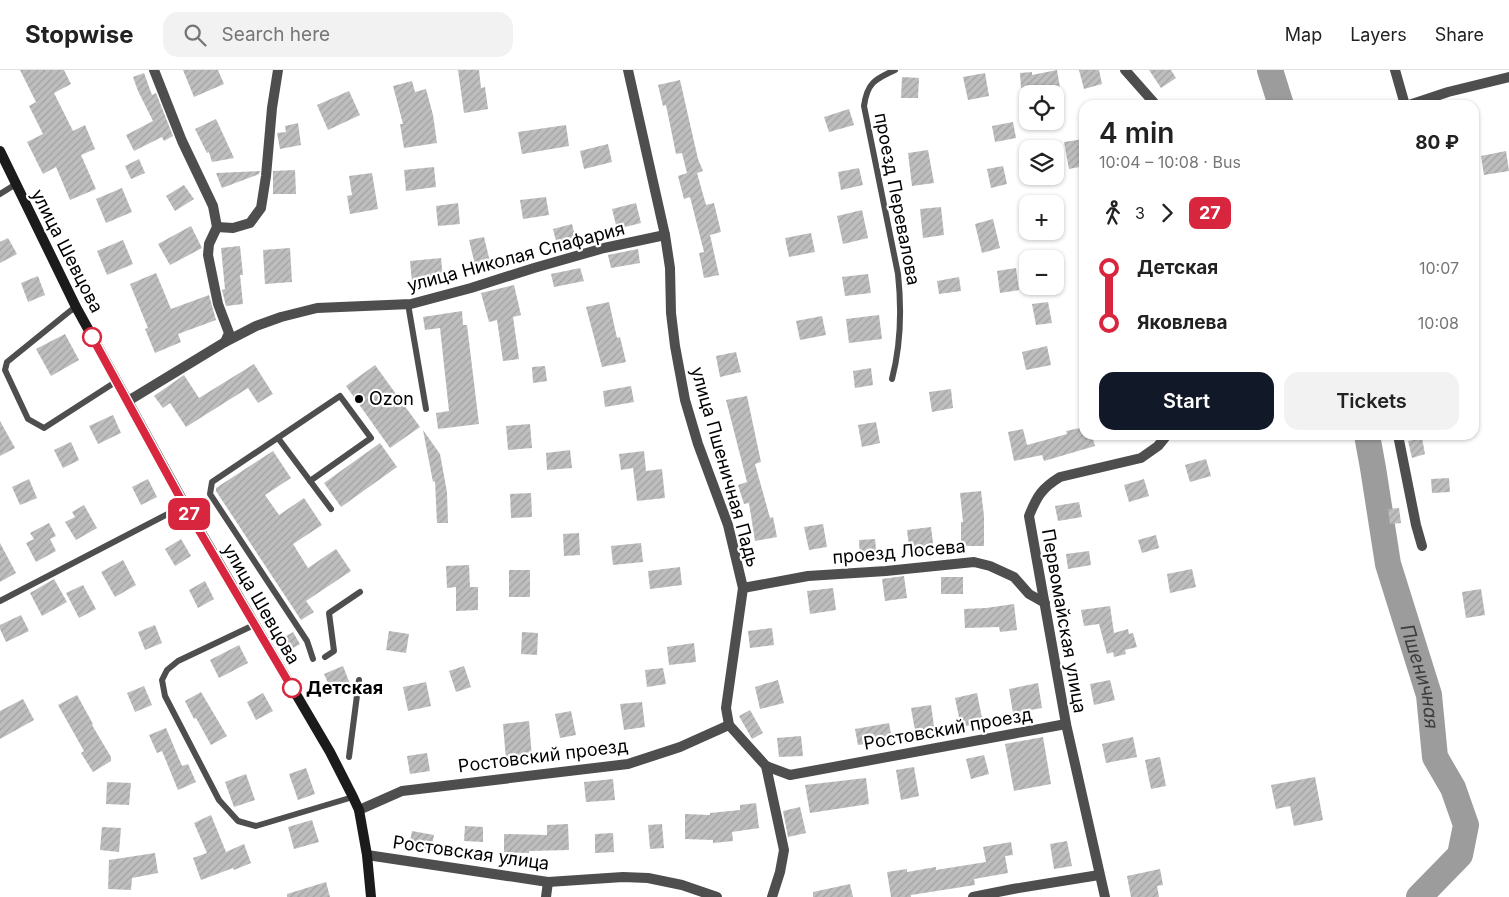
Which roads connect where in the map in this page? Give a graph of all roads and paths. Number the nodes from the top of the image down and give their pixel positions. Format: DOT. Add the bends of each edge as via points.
graph roads {
  1 [pos="154,70"];
  2 [pos="278,70"];
  3 [pos="628,70"];
  4 [pos="895,70"];
  5 [pos="1125,70"];
  6 [pos="1395,70"];
  7 [pos="1509,77"];
  8 [pos="1152,100"];
  9 [pos="1404,100"];
  10 [pos="1424,100"];
  11 [pos="0,150"];
  12 [pos="16,184"];
  13 [pos="0,194"];
  14 [pos="217,227"];
  15 [pos="664,235"];
  16 [pos="408,304"];
  17 [pos="76,307"];
  18 [pos="225,342"];
  19 [pos="3,369"];
  20 [pos="892,379"];
  21 [pos="117,381"];
  22 [pos="128,400"];
  23 [pos="426,409"];
  24 [pos="278,438"];
  25 [pos="1163,440"];
  26 [pos="1399,440"];
  27 [pos="310,481"];
  28 [pos="184,505"];
  29 [pos="331,509"];
  30 [pos="1422,546"];
  31 [pos="744,588"];
  32 [pos="360,592"];
  33 [pos="0,601"];
  34 [pos="1045,603"];
  35 [pos="254,625"];
  36 [pos="325,657"];
  37 [pos="313,659"];
  38 [pos="359,680"];
  39 [pos="1066,724"];
  40 [pos="729,725"];
  41 [pos="349,757"];
  42 [pos="766,766"];
  43 [pos="353,797"];
  44 [pos="358,810"];
  45 [pos="367,855"];
  46 [pos="1100,876"];
  47 [pos="548,882"];
  48 [pos="372,897"];
  49 [pos="546,897"];
  50 [pos="717,897"];
  51 [pos="772,897"];
  52 [pos="973,897"];
  53 [pos="1105,897"];
  1 -- 14 [label="street" via="182,141 213,206"];
  2 -- 14 [label="street" via="261,208 250,223 233,228"];
  3 -- 15 [label="street, улица Пшеничная Падь"];
  4 -- 20 [label="lane, проезд Перевалова" via="877,78 868,87 864,106 901,302 899,348"];
  5 -- 8 [label="street"];
  6 -- 9 [label="street"];
  7 -- 10 [label="street"];
  11 -- 12 [label="main road, улица Шевцова"];
  12 -- 13 [label="lane"];
  12 -- 17 [label="main road, улица Шевцова"];
  14 -- 18 [label="street" via="208,254 218,304 229,333"];
  15 -- 16 [label="street, улица Николая Спафария" via="604,248"];
  15 -- 31 [label="street, улица Пшеничная Падь" via="670,268 675,346 685,400 728,525"];
  16 -- 18 [label="street, улица Николая Спафария" via="317,308 256,326"];
  16 -- 23 [label="lane"];
  17 -- 19 [label="lane" via="7,362"];
  17 -- 21 [label="main road, улица Шевцова"];
  18 -- 22 [label="street, улица Николая Спафария"];
  19 -- 21 [label="lane" via="28,418 44,428"];
  21 -- 22 [label="main road, улица Шевцова"];
  22 -- 28 [label="main road, улица Шевцова"];
  24 -- 27 [label="lane"];
  24 -- 27 [label="lane" via="340,396 371,438"];
  24 -- 37 [label="lane" via="212,482 210,494 307,641"];
  25 -- 34 [label="street, Первомайская улица" via="1141,458 1060,477 1041,491 1029,516"];
  26 -- 30 [label="street"];
  27 -- 29 [label="lane"];
  28 -- 33 [label="lane"];
  28 -- 35 [label="main road, улица Шевцова"];
  31 -- 34 [label="street, проезд Лосева" via="808,576 974,562 1014,577 1029,594"];
  31 -- 40 [label="street, улица Пшеничная Падь" via="726,708"];
  32 -- 36 [label="lane" via="329,613 334,651"];
  34 -- 39 [label="street, Первомайская улица"];
  35 -- 43 [label="main road, улица Шевцова" via="330,752"];
  35 -- 43 [label="lane" via="178,661 167,670 162,680 165,696 219,800 238,821 256,826"];
  38 -- 41 [label="lane"];
  39 -- 42 [label="street, Ростовский проезд" via="790,775"];
  39 -- 46 [label="street, Первомайская улица"];
  40 -- 42 [label="street, Ростовский проезд"];
  40 -- 44 [label="street, Ростовский проезд" via="680,747 628,764 402,791"];
  42 -- 51 [label="street" via="784,850"];
  43 -- 44 [label="main road, улица Шевцова"];
  44 -- 45 [label="main road, улица Шевцова"];
  45 -- 47 [label="street, Ростовская улица"];
  45 -- 48 [label="main road, улица Шевцова"];
  46 -- 52 [label="street"];
  46 -- 53 [label="street, Первомайская улица"];
  47 -- 49 [label="street"];
  47 -- 50 [label="street, Ростовская улица" via="648,878"];
}
